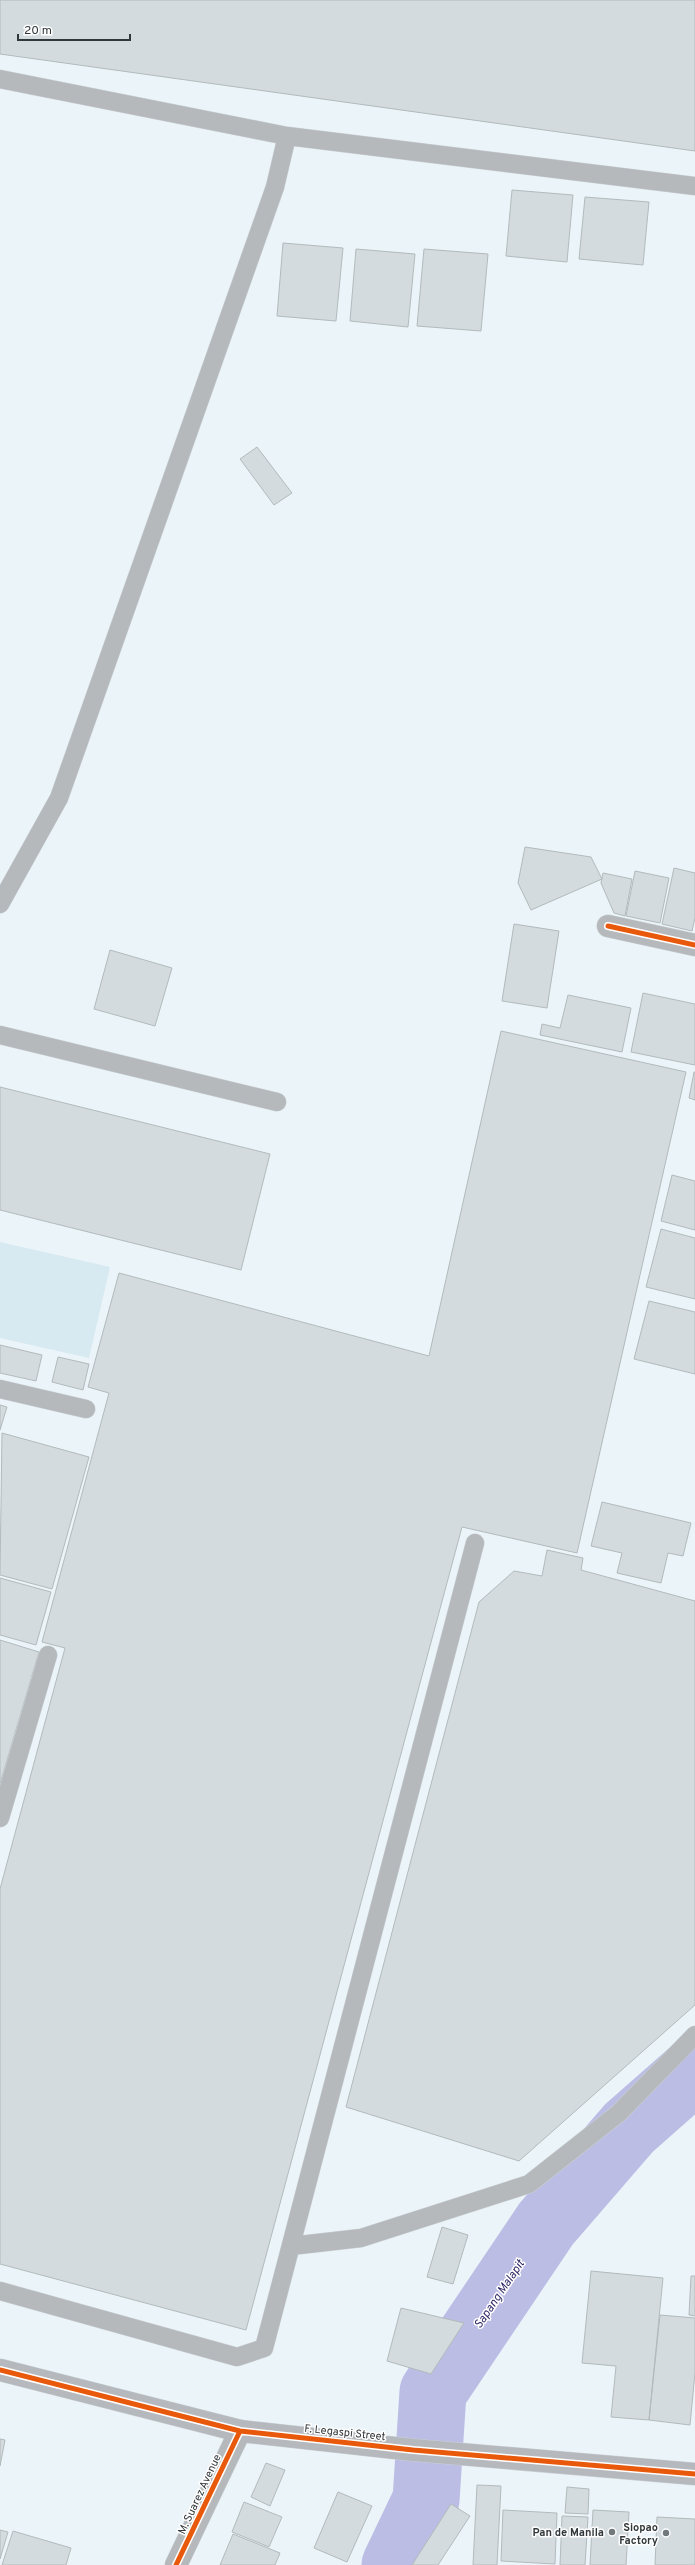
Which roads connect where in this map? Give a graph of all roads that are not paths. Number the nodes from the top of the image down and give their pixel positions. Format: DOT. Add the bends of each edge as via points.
graph roads {
  1 [pos="0,79"];
  2 [pos="287,136"];
  3 [pos="695,186"];
  4 [pos="0,904"];
  5 [pos="608,926"];
  6 [pos="695,945"];
  7 [pos="0,1035"];
  8 [pos="276,1102"];
  9 [pos="0,1389"];
  10 [pos="86,1409"];
  11 [pos="475,1543"];
  12 [pos="48,1655"];
  13 [pos="0,1818"];
  14 [pos="695,2035"];
  15 [pos="291,2246"];
  16 [pos="0,2291"];
  17 [pos="0,2370"];
  18 [pos="240,2431"];
  19 [pos="695,2474"];
  20 [pos="176,2565"];
  1 -- 2 [label="lane"];
  2 -- 3 [label="lane"];
  2 -- 4 [label="lane" via="275,187 59,798"];
  5 -- 6 [label="street"];
  7 -- 8 [label="lane"];
  9 -- 10 [label="lane"];
  11 -- 15 [label="lane"];
  12 -- 13 [label="lane"];
  14 -- 15 [label="lane" via="619,2113 529,2184 361,2238"];
  15 -- 16 [label="lane" via="264,2348 237,2357"];
  17 -- 18 [label="main road, F. Legaspi Street"];
  18 -- 19 [label="main road, F. Legaspi Street" via="413,2450"];
  18 -- 20 [label="street, M. Suarez Avenue"];
}
